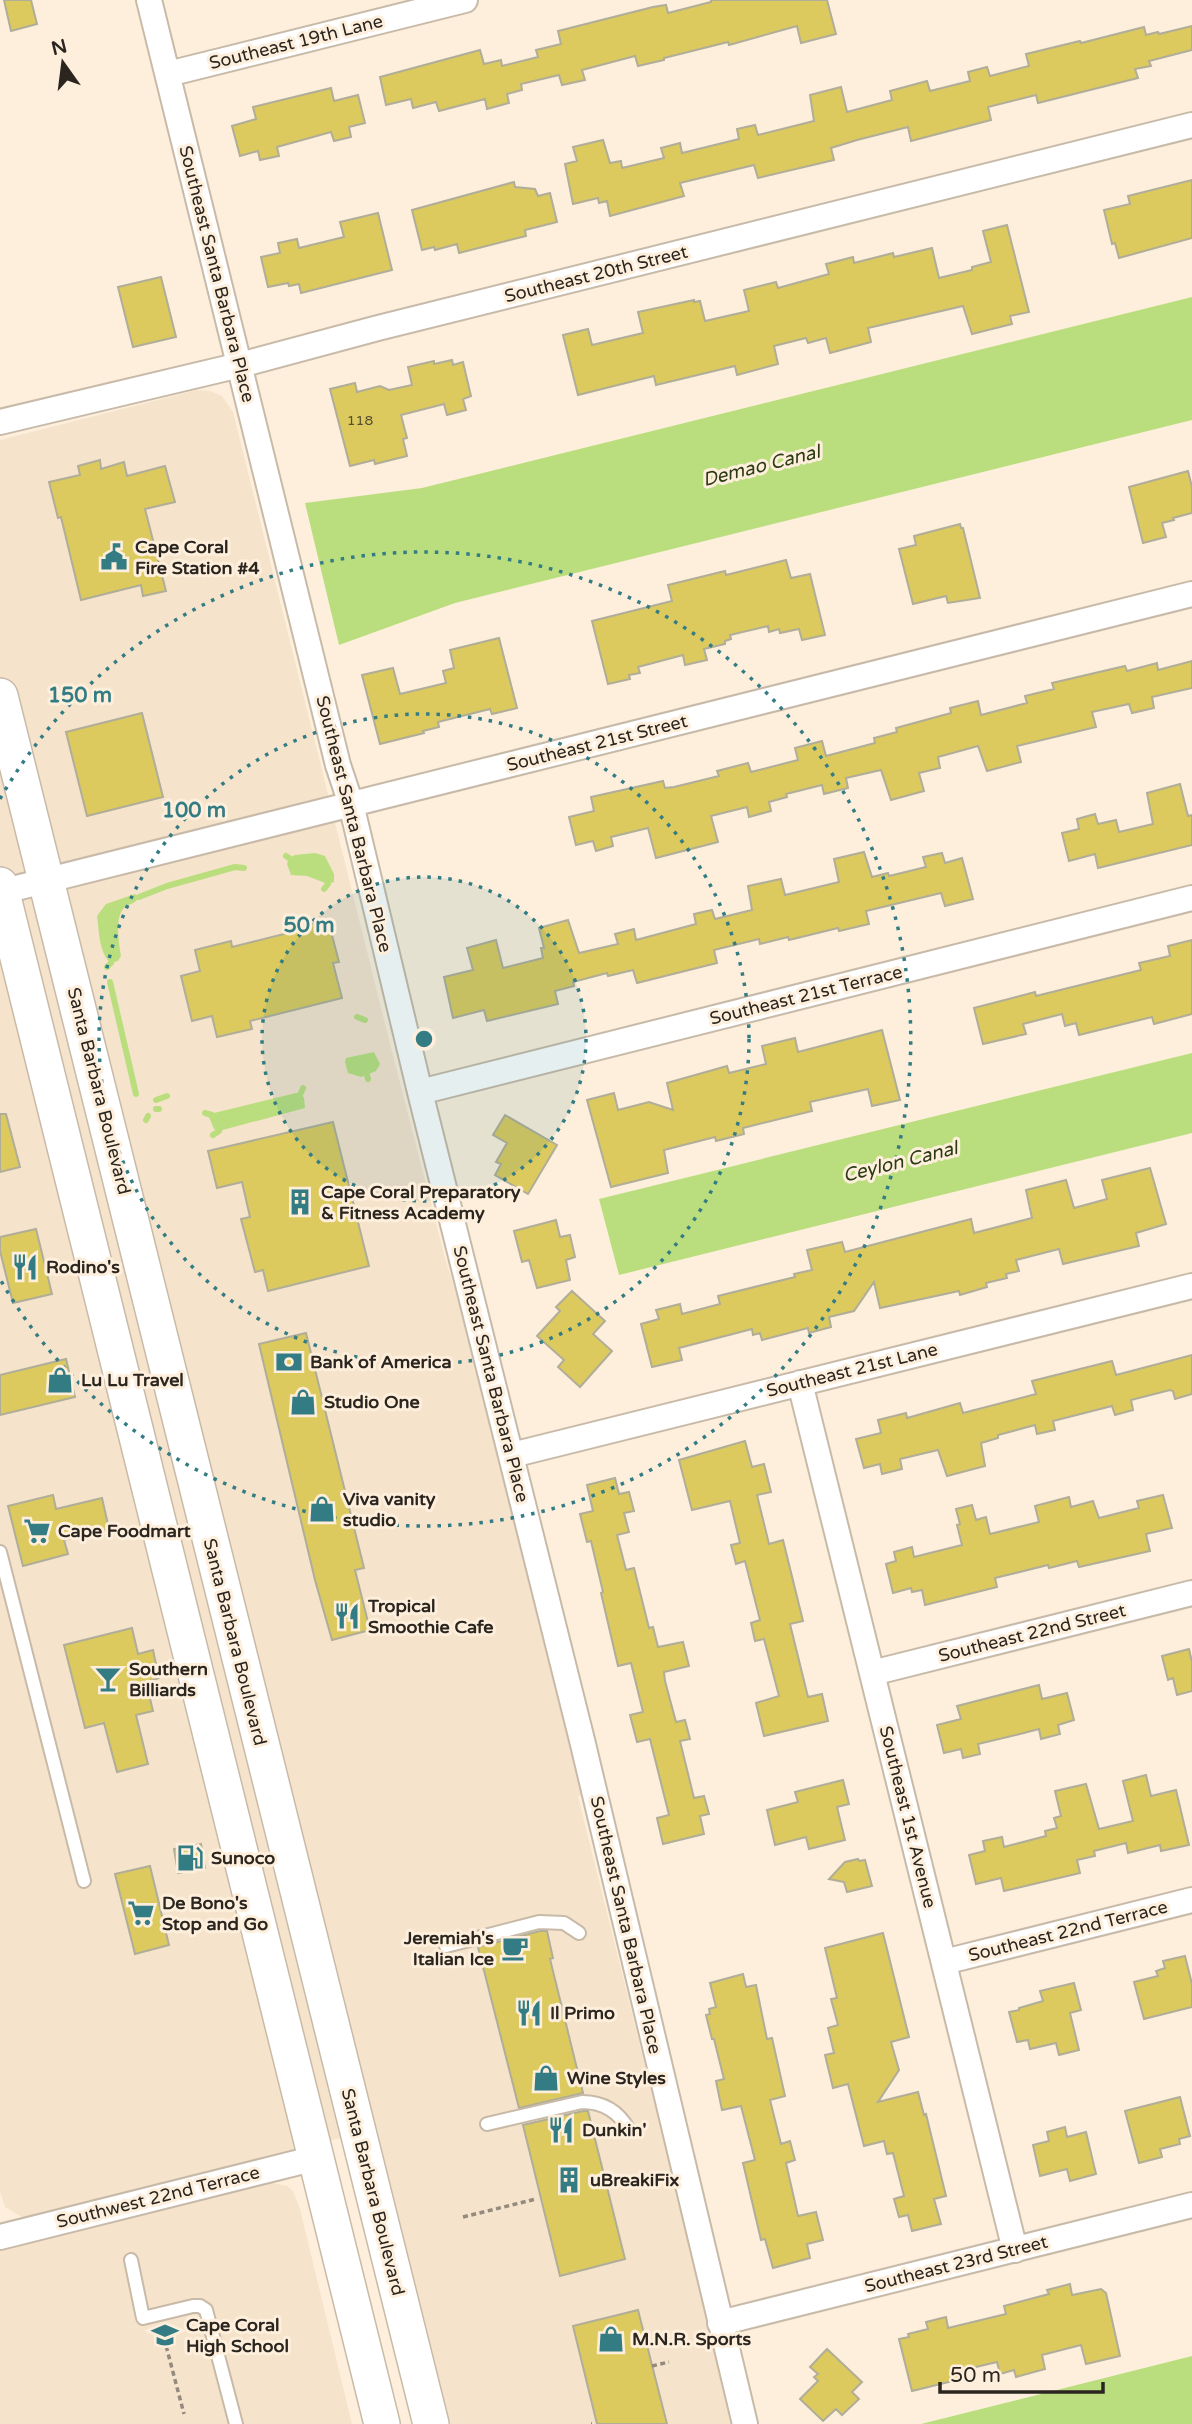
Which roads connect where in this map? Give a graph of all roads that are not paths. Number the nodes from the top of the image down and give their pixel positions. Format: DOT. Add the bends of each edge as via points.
graph roads {
  1 [pos="149,0"];
  2 [pos="465,0"];
  3 [pos="168,74"];
  4 [pos="1192,125"];
  5 [pos="240,365"];
  6 [pos="0,422"];
  7 [pos="1192,594"];
  8 [pos="0,696"];
  9 [pos="351,804"];
  10 [pos="46,880"];
  11 [pos="1,889"];
  12 [pos="1192,898"];
  13 [pos="420,1092"];
  14 [pos="1192,1286"];
  15 [pos="800,1384"];
  16 [pos="512,1455"];
  17 [pos="0,1552"];
  18 [pos="1192,1593"];
  19 [pos="872,1673"];
  20 [pos="84,1881"];
  21 [pos="1192,1900"];
  22 [pos="579,1933"];
  23 [pos="446,1946"];
  24 [pos="944,1962"];
  25 [pos="487,2124"];
  26 [pos="629,2130"];
  27 [pos="316,2158"];
  28 [pos="1192,2205"];
  29 [pos="1,2233"];
  30 [pos="1014,2250"];
  31 [pos="131,2260"];
  32 [pos="720,2323"];
  33 [pos="236,2424"];
  34 [pos="382,2424"];
  35 [pos="431,2424"];
  36 [pos="745,2424"];
  1 -- 3 [label="street, Southeast Santa Barbara Place"];
  2 -- 3 [label="street, Southeast 19th Lane"];
  3 -- 5 [label="street, Southeast Santa Barbara Place"];
  4 -- 5 [label="street, Southeast 20th Street"];
  5 -- 6 [label="street, Southeast 20th Street"];
  5 -- 9 [label="street, Southeast Santa Barbara Place"];
  7 -- 9 [label="street, Southeast 21st Street"];
  8 -- 10 [label="main road, Santa Barbara Boulevard"];
  9 -- 10 [label="street, Southeast 21st Street"];
  9 -- 13 [label="street, Southeast Santa Barbara Place"];
  10 -- 11 [label="street, Southeast 21st Street"];
  10 -- 35 [label="main road, Santa Barbara Boulevard"];
  11 -- 27 [label="main road"];
  12 -- 13 [label="street, Southeast 21st Terrace"];
  13 -- 16 [label="street, Southeast Santa Barbara Place"];
  14 -- 15 [label="street, Southeast 21st Lane"];
  15 -- 16 [label="street, Southeast 21st Lane"];
  15 -- 19 [label="street, Southeast 1st Avenue"];
  16 -- 32 [label="street, Southeast Santa Barbara Place"];
  17 -- 20 [label="lane"];
  18 -- 19 [label="street, Southeast 22nd Street"];
  19 -- 24 [label="street, Southeast 1st Avenue"];
  21 -- 24 [label="street, Southeast 22nd Terrace"];
  22 -- 23 [label="lane" via="564,1923 539,1922"];
  24 -- 30 [label="street, Southeast 1st Avenue"];
  25 -- 26 [label="lane" via="592,2102 616,2113"];
  27 -- 29 [label="street, Southwest 22nd Terrace"];
  27 -- 34 [label="main road"];
  28 -- 30 [label="street, Southeast 23rd Street"];
  30 -- 32 [label="street, Southeast 23rd Street"];
  31 -- 33 [label="lane" via="143,2318 193,2306 206,2310"];
  32 -- 36 [label="street, Southeast Santa Barbara Place"];
}
